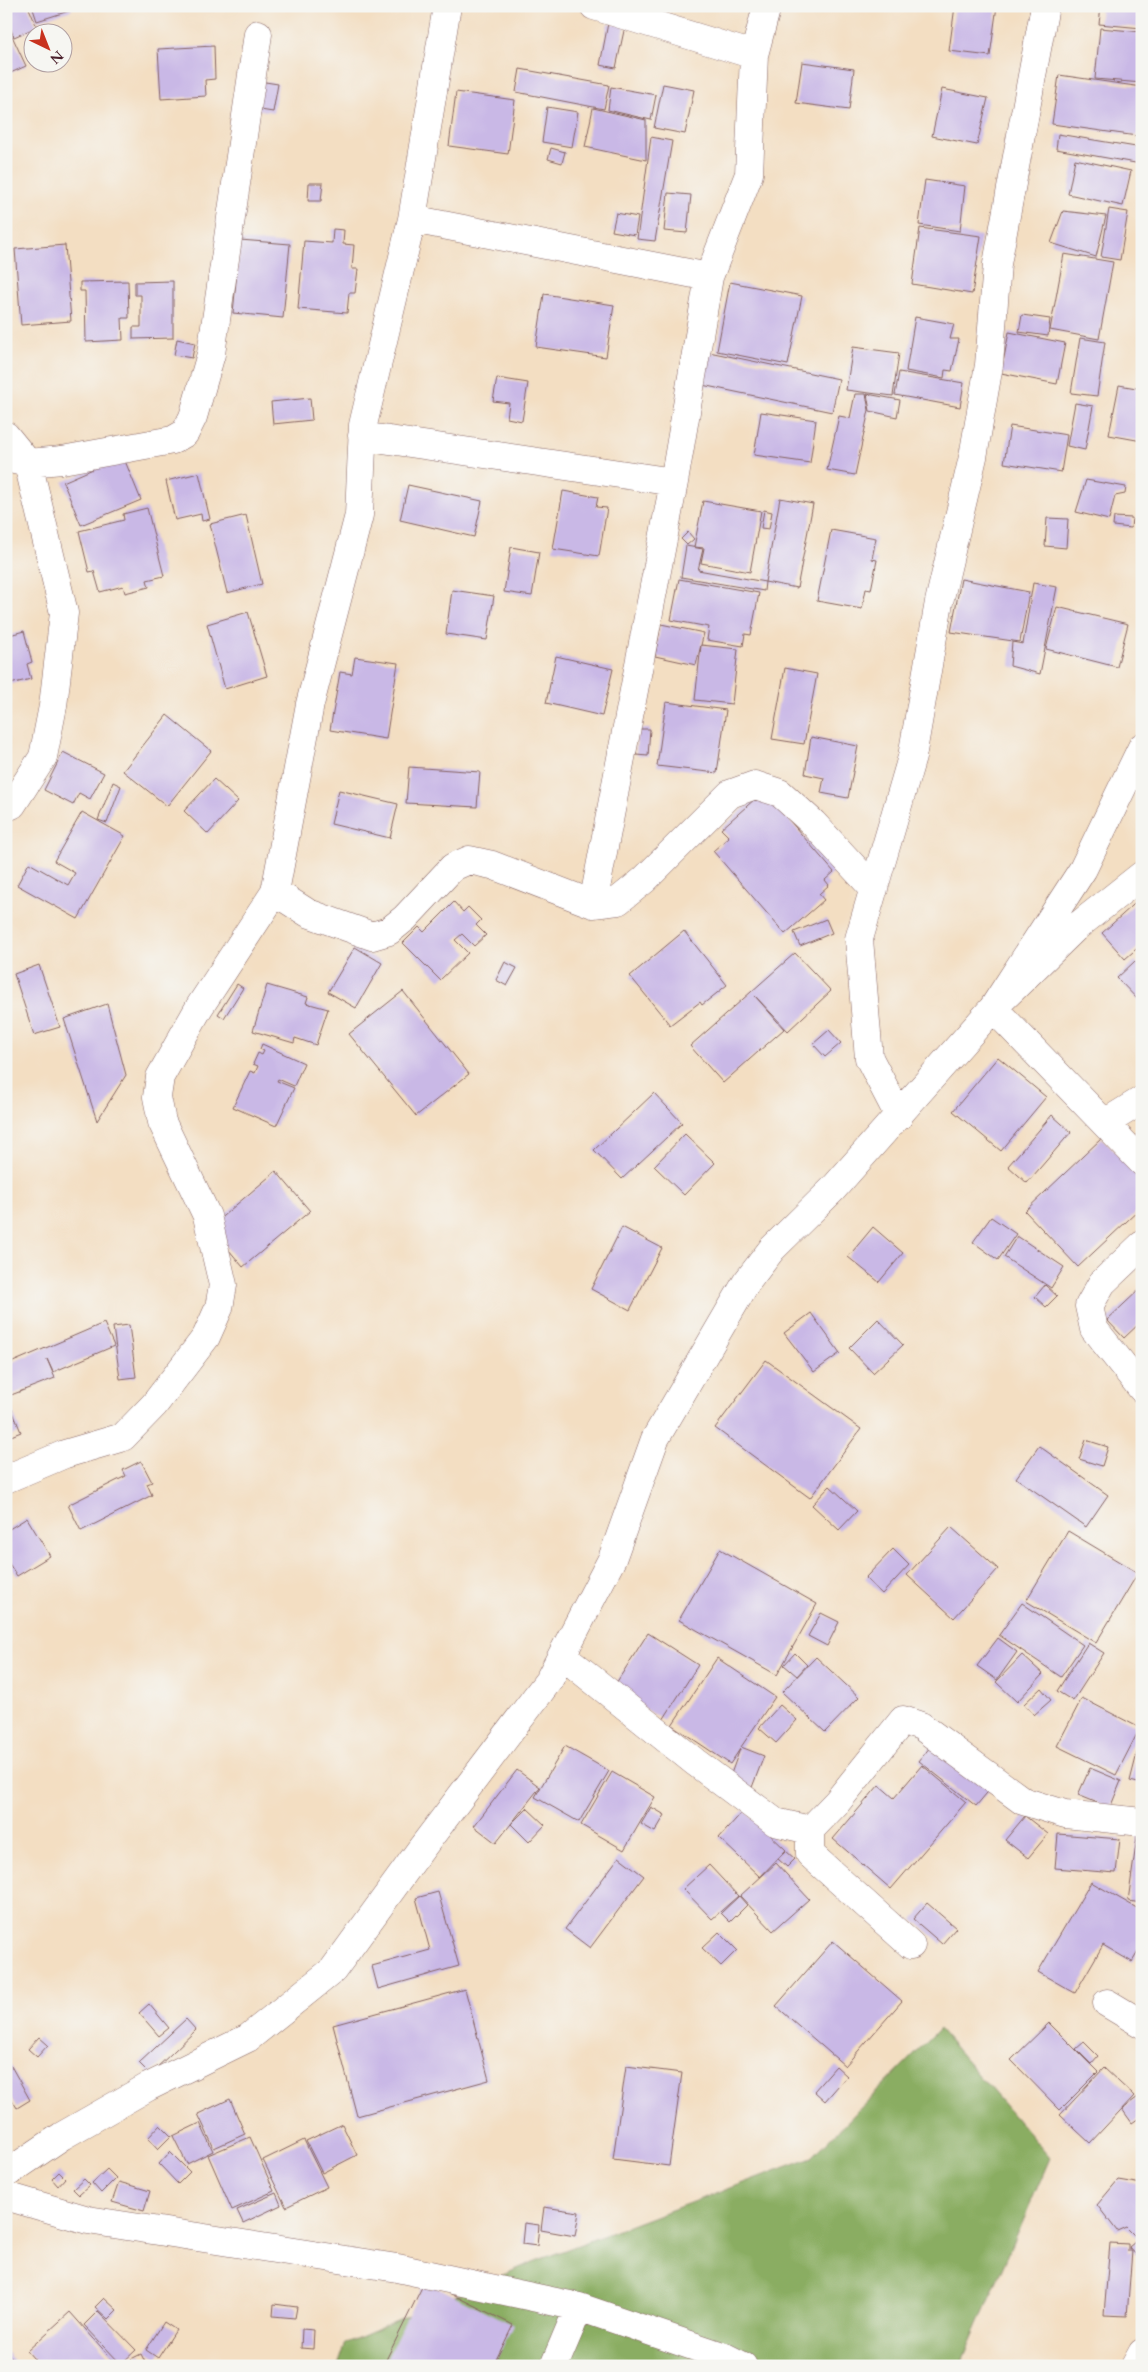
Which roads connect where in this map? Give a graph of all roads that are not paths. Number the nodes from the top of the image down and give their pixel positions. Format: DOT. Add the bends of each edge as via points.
graph roads {
  1 [pos="447,6"];
  2 [pos="594,6"];
  3 [pos="767,6"];
  4 [pos="1045,6"];
  5 [pos="258,34"];
  6 [pos="754,54"];
  7 [pos="412,219"];
  8 [pos="709,277"];
  9 [pos="6,436"];
  10 [pos="362,436"];
  11 [pos="17,461"];
  12 [pos="674,482"];
  13 [pos="1142,747"];
  14 [pos="6,807"];
  15 [pos="1142,875"];
  16 [pos="874,889"];
  17 [pos="275,892"];
  18 [pos="592,904"];
  19 [pos="993,1008"];
  20 [pos="1142,1100"];
  21 [pos="900,1116"];
  22 [pos="1105,1123"];
  23 [pos="1142,1162"];
  24 [pos="1142,1245"];
  25 [pos="1142,1389"];
  26 [pos="6,1479"];
  27 [pos="562,1655"];
  28 [pos="1142,1822"];
  29 [pos="810,1830"];
  30 [pos="911,1945"];
  31 [pos="1107,2003"];
  32 [pos="1142,2024"];
  33 [pos="6,2174"];
  34 [pos="6,2196"];
  35 [pos="579,2307"];
  36 [pos="1142,2352"];
  37 [pos="554,2366"];
  38 [pos="743,2366"];
  39 [pos="1135,2366"];
  1 -- 7 [label="street"];
  2 -- 6 [label="street"];
  3 -- 6 [label="street"];
  4 -- 16 [label="street" via="997,264 990,366 973,457 941,593 912,757"];
  5 -- 11 [label="street" via="211,354 193,417 184,433 173,440 62,460"];
  6 -- 8 [label="street" via="749,174"];
  7 -- 8 [label="street"];
  7 -- 10 [label="street"];
  8 -- 12 [label="street"];
  9 -- 11 [label="street"];
  10 -- 12 [label="street"];
  10 -- 17 [label="street" via="359,515 310,704"];
  11 -- 14 [label="street" via="64,613 53,706 43,757 12,805"];
  12 -- 18 [label="street"];
  13 -- 19 [label="street" via="1083,869"];
  15 -- 19 [label="street" via="1075,928"];
  16 -- 18 [label="street" via="813,822 780,793 755,785 730,794 618,902"];
  16 -- 21 [label="street" via="859,939 869,1058"];
  17 -- 18 [label="street" via="308,913 372,936 389,930 405,918 453,867 469,860"];
  17 -- 26 [label="street" via="200,1006 160,1077 157,1097 162,1122 206,1216 223,1286 219,1308 206,1337 154,1405 123,1437 64,1454"];
  19 -- 21 [label="street"];
  19 -- 22 [label="street"];
  20 -- 22 [label="street"];
  21 -- 27 [label="street" via="772,1249 746,1283 655,1439 612,1559"];
  22 -- 23 [label="street"];
  24 -- 25 [label="street" via="1102,1283 1089,1306 1094,1329"];
  27 -- 29 [label="street" via="775,1822"];
  27 -- 33 [label="street" via="549,1680 333,1970 248,2038 148,2087 62,2136"];
  28 -- 29 [label="street" via="1065,1814 1023,1801 921,1726 903,1720"];
  29 -- 30 [label="street" via="810,1854"];
  31 -- 32 [label="street"];
  34 -- 35 [label="street" via="88,2220 397,2268"];
  35 -- 37 [label="street"];
  35 -- 38 [label="street"];
  36 -- 39 [label="street"];
}
